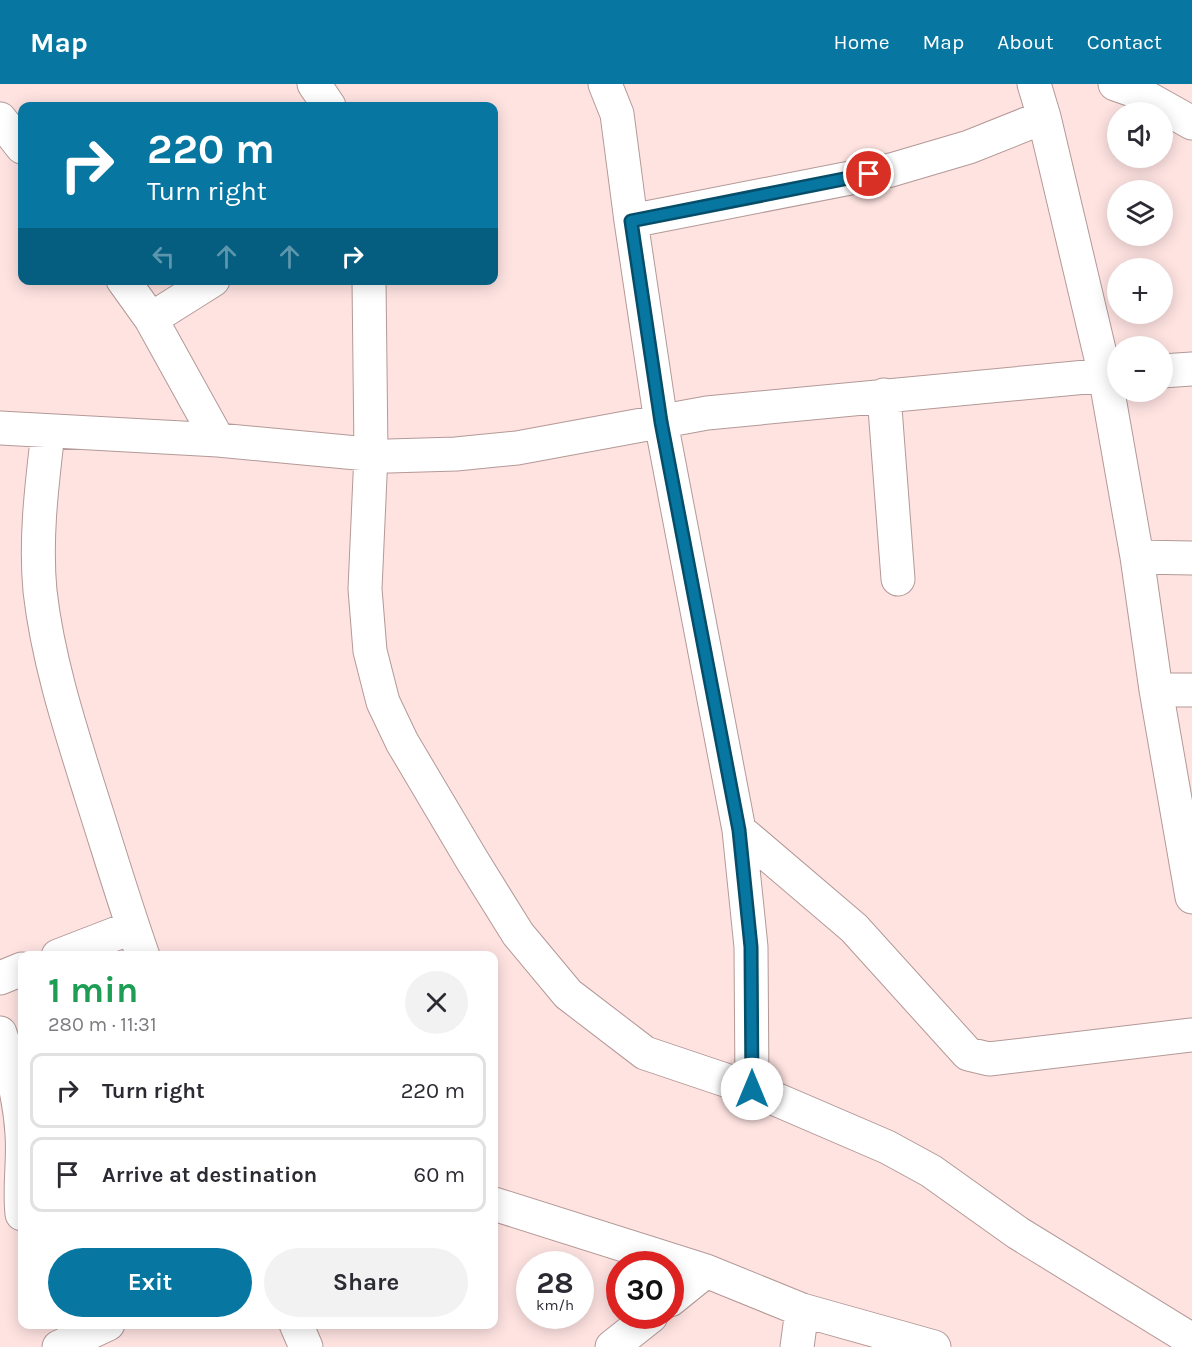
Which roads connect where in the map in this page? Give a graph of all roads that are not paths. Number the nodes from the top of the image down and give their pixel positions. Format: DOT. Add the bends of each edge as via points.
graph roads {
  1 [pos="314,84"];
  2 [pos="605,84"];
  3 [pos="1034,84"];
  4 [pos="1132,86"];
  5 [pos="326,102"];
  6 [pos="1044,117"];
  7 [pos="0,119"];
  8 [pos="1192,123"];
  9 [pos="18,142"];
  10 [pos="631,221"];
  11 [pos="127,285"];
  12 [pos="205,285"];
  13 [pos="369,285"];
  14 [pos="152,319"];
  15 [pos="1107,360"];
  16 [pos="1192,369"];
  17 [pos="1173,370"];
  18 [pos="1107,375"];
  19 [pos="884,395"];
  20 [pos="1115,402"];
  21 [pos="661,422"];
  22 [pos="0,428"];
  23 [pos="48,432"];
  24 [pos="218,440"];
  25 [pos="371,454"];
  26 [pos="1137,557"];
  27 [pos="1192,558"];
  28 [pos="898,579"];
  29 [pos="1156,690"];
  30 [pos="1192,690"];
  31 [pos="739,830"];
  32 [pos="1192,897"];
  33 [pos="138,941"];
  34 [pos="85,951"];
  35 [pos="18,971"];
  36 [pos="0,978"];
  37 [pos="0,1033"];
  38 [pos="1192,1035"];
  39 [pos="752,1089"];
  40 [pos="18,1102"];
  41 [pos="498,1205"];
  42 [pos="706,1271"];
  43 [pos="684,1289"];
  44 [pos="802,1310"];
  45 [pos="94,1329"];
  46 [pos="298,1329"];
  47 [pos="635,1329"];
  48 [pos="64,1340"];
  49 [pos="1192,1340"];
  50 [pos="306,1347"];
  51 [pos="612,1347"];
  52 [pos="796,1347"];
  53 [pos="934,1347"];
  1 -- 5 [label="street"];
  2 -- 10 [label="street" via="617,114"];
  3 -- 6 [label="street"];
  4 -- 8 [label="street"];
  6 -- 10 [label="street" via="969,147 891,170"];
  6 -- 15 [label="street"];
  7 -- 9 [label="street"];
  10 -- 21 [label="street"];
  11 -- 14 [label="street"];
  12 -- 14 [label="street"];
  13 -- 25 [label="street"];
  14 -- 24 [label="street"];
  16 -- 17 [label="street"];
  18 -- 19 [label="street"];
  19 -- 21 [label="street" via="707,413"];
  19 -- 28 [label="street"];
  20 -- 26 [label="street"];
  21 -- 25 [label="street" via="517,448 456,454"];
  21 -- 31 [label="street"];
  22 -- 23 [label="street"];
  23 -- 24 [label="street"];
  23 -- 33 [label="street" via="39,546 46,627 65,713"];
  24 -- 25 [label="street"];
  25 -- 39 [label="street" via="365,589 370,651 383,702 472,860 518,934 568,994 645,1053"];
  26 -- 27 [label="street"];
  26 -- 29 [label="street"];
  29 -- 30 [label="street"];
  29 -- 32 [label="street"];
  31 -- 38 [label="street" via="854,928 968,1054 989,1059"];
  31 -- 39 [label="street" via="751,947"];
  33 -- 34 [label="street"];
  35 -- 36 [label="street"];
  37 -- 40 [label="street"];
  39 -- 49 [label="street" via="887,1147 931,1171 1018,1233"];
  41 -- 42 [label="street"];
  42 -- 43 [label="street"];
  42 -- 44 [label="street"];
  44 -- 52 [label="street"];
  44 -- 53 [label="street"];
  45 -- 48 [label="street"];
  46 -- 50 [label="street"];
  47 -- 51 [label="street"];
}
